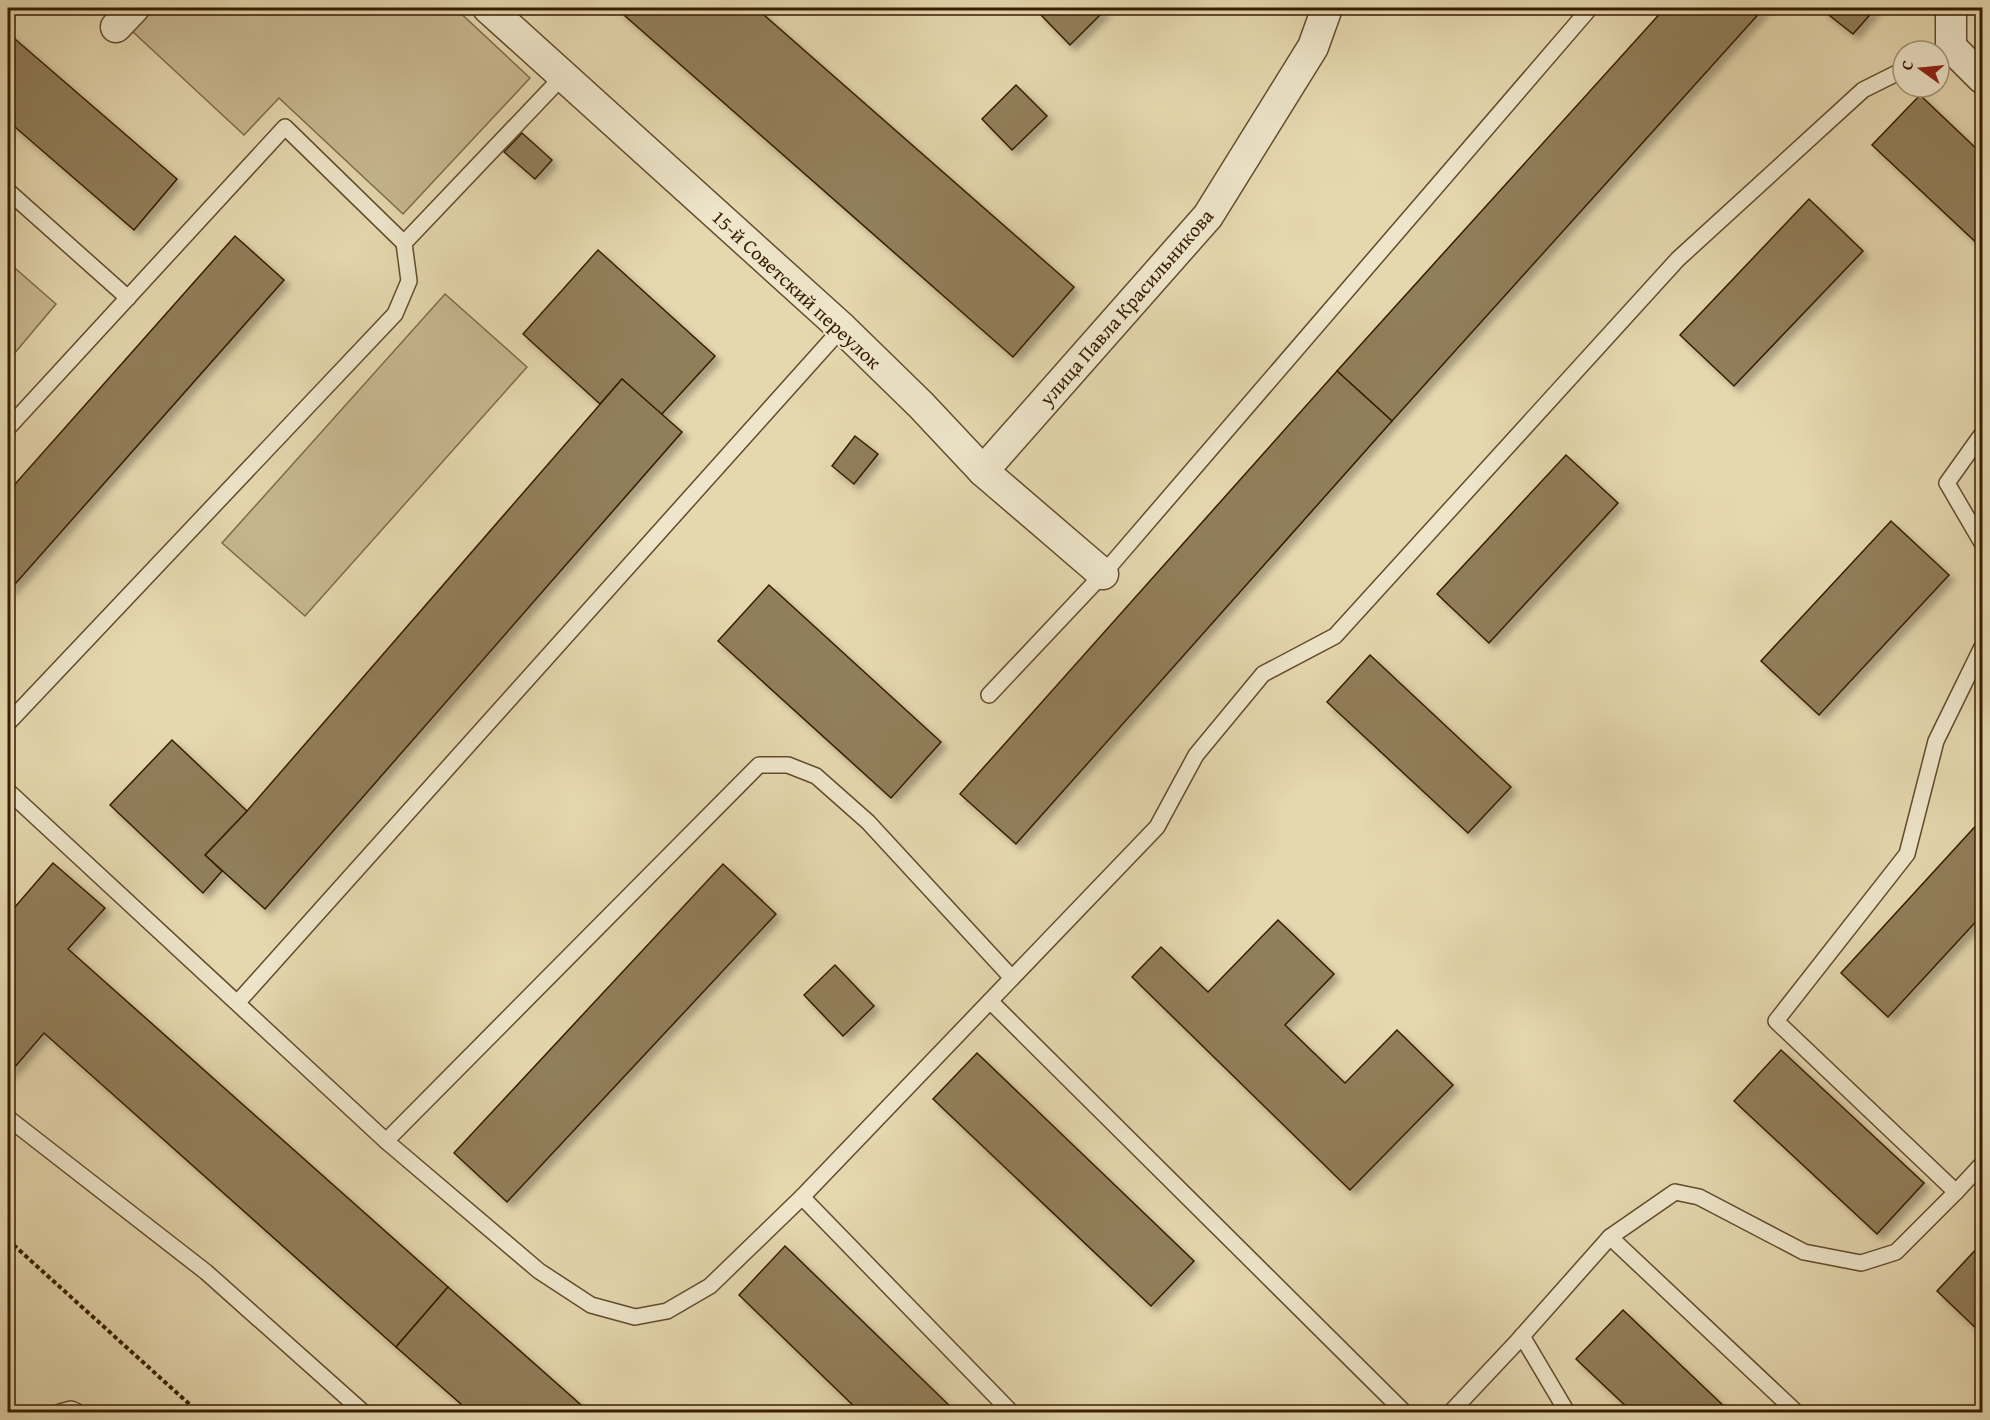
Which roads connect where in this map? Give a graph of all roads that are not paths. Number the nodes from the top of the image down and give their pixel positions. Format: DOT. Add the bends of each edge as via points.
graph roads {
  1 [pos="488,8"];
  2 [pos="1327,8"];
  3 [pos="1590,8"];
  4 [pos="1951,8"];
  5 [pos="1947,39"];
  6 [pos="1951,54"];
  7 [pos="563,76"];
  8 [pos="1891,76"];
  9 [pos="1983,78"];
  10 [pos="8,191"];
  11 [pos="404,243"];
  12 [pos="128,298"];
  13 [pos="842,328"];
  14 [pos="8,428"];
  15 [pos="1983,434"];
  16 [pos="982,471"];
  17 [pos="1983,543"];
  18 [pos="1103,574"];
  19 [pos="1983,647"];
  20 [pos="989,695"];
  21 [pos="8,723"];
  22 [pos="8,791"];
  23 [pos="1012,978"];
  24 [pos="990,1001"];
  25 [pos="238,1002"];
  26 [pos="8,1118"];
  27 [pos="386,1141"];
  28 [pos="1983,1164"];
  29 [pos="1956,1192"];
  30 [pos="802,1197"];
  31 [pos="1610,1237"];
  32 [pos="1522,1336"];
  33 [pos="60,1413"];
  34 [pos="78,1413"];
  35 [pos="363,1413"];
  36 [pos="1011,1413"];
  37 [pos="1404,1413"];
  38 [pos="1451,1413"];
  39 [pos="1567,1413"];
  40 [pos="1796,1413"];
  1 -- 7 [label="street, 15-й Советский переулок"];
  2 -- 16 [label="street, улица Павла Красильникова" via="1314,47 1208,216"];
  3 -- 18 [label="lane"];
  4 -- 5 [label="street"];
  6 -- 9 [label="street"];
  7 -- 11 [label="lane"];
  7 -- 13 [label="street, 15-й Советский переулок"];
  8 -- 23 [label="lane" via="1863,90 1678,259 1335,636 1263,674 1196,756 1156,827"];
  10 -- 12 [label="lane"];
  11 -- 12 [label="lane" via="285,127"];
  11 -- 21 [label="lane" via="409,281 395,314"];
  12 -- 14 [label="lane"];
  13 -- 16 [label="street, 15-й Советский переулок"];
  13 -- 25 [label="lane"];
  15 -- 17 [label="lane" via="1947,483"];
  16 -- 18 [label="street, 15-й Советский переулок"];
  18 -- 20 [label="lane"];
  19 -- 29 [label="lane" via="1936,741 1907,854 1776,1021"];
  22 -- 25 [label="lane"];
  23 -- 24 [label="lane"];
  23 -- 27 [label="lane" via="868,822 816,776 788,765 759,765"];
  24 -- 30 [label="lane"];
  24 -- 37 [label="lane"];
  25 -- 27 [label="lane"];
  26 -- 35 [label="lane" via="206,1272"];
  27 -- 30 [label="lane" via="539,1271 591,1305 635,1317 667,1311 710,1287"];
  28 -- 29 [label="lane"];
  29 -- 31 [label="lane" via="1896,1252 1861,1263 1804,1252 1699,1197 1675,1192"];
  30 -- 36 [label="lane"];
  31 -- 32 [label="lane"];
  31 -- 40 [label="lane"];
  32 -- 38 [label="lane"];
  32 -- 39 [label="lane"];
  33 -- 34 [label="lane" via="71,1409"];
}
